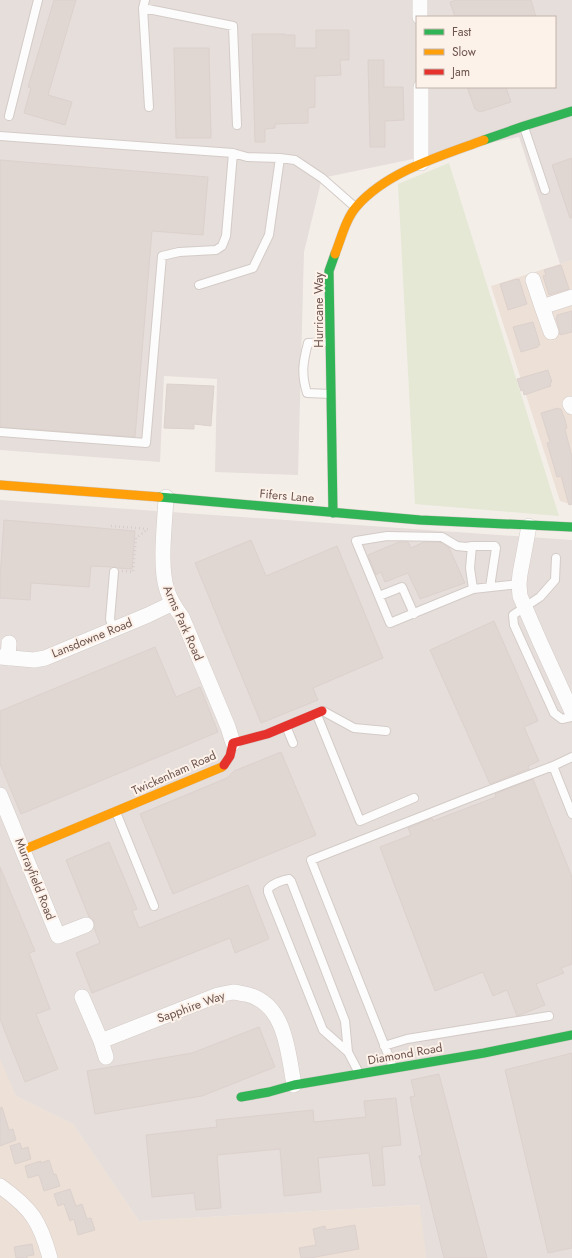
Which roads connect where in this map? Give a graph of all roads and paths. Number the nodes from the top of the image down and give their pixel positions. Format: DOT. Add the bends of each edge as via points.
graph roads {
  1 [pos="38,0"];
  2 [pos="420,0"];
  3 [pos="144,4"];
  4 [pos="420,16"];
  5 [pos="421,88"];
  6 [pos="149,107"];
  7 [pos="572,111"];
  8 [pos="9,116"];
  9 [pos="237,125"];
  10 [pos="524,126"];
  11 [pos="0,136"];
  12 [pos="233,152"];
  13 [pos="280,158"];
  14 [pos="421,164"];
  15 [pos="544,190"];
  16 [pos="356,207"];
  17 [pos="533,280"];
  18 [pos="199,285"];
  19 [pos="572,297"];
  20 [pos="542,307"];
  21 [pos="551,332"];
  22 [pos="330,342"];
  23 [pos="331,394"];
  24 [pos="0,432"];
  25 [pos="0,485"];
  26 [pos="166,497"];
  27 [pos="333,513"];
  28 [pos="111,526"];
  29 [pos="529,526"];
  30 [pos="572,527"];
  31 [pos="148,529"];
  32 [pos="164,530"];
  33 [pos="472,546"];
  34 [pos="556,558"];
  35 [pos="114,572"];
  36 [pos="519,584"];
  37 [pos="490,588"];
  38 [pos="473,589"];
  39 [pos="379,596"];
  40 [pos="173,603"];
  41 [pos="525,607"];
  42 [pos="414,614"];
  43 [pos="113,629"];
  44 [pos="5,652"];
  45 [pos="319,712"];
  46 [pos="572,712"];
  47 [pos="572,716"];
  48 [pos="286,725"];
  49 [pos="386,731"];
  50 [pos="233,742"];
  51 [pos="293,743"];
  52 [pos="572,757"];
  53 [pos="553,766"];
  54 [pos="0,795"];
  55 [pos="414,798"];
  56 [pos="116,811"];
  57 [pos="572,814"];
  58 [pos="23,850"];
  59 [pos="154,906"];
  60 [pos="86,925"];
  61 [pos="82,997"];
  62 [pos="549,1016"];
  63 [pos="572,1035"];
  64 [pos="101,1041"];
  65 [pos="384,1046"];
  66 [pos="348,1052"];
  67 [pos="106,1056"];
  68 [pos="393,1068"];
  69 [pos="360,1074"];
  70 [pos="294,1085"];
  71 [pos="242,1097"];
  72 [pos="0,1186"];
  73 [pos="50,1258"];
  1 -- 8 [label="lane"];
  2 -- 4 [label="street"];
  3 -- 6 [label="lane"];
  3 -- 9 [label="lane" via="233,26"];
  5 -- 14 [label="street"];
  7 -- 10 [label="street, Hurricane Way"];
  10 -- 14 [label="street, Hurricane Way"];
  10 -- 15 [label="lane"];
  11 -- 12 [label="lane"];
  12 -- 13 [label="lane" via="248,157"];
  12 -- 24 [label="lane" via="226,236 222,246 216,250 162,256 146,443"];
  13 -- 16 [label="lane" via="295,160 322,178"];
  13 -- 18 [label="lane" via="269,235 253,268"];
  14 -- 16 [label="street, Hurricane Way" via="379,186"];
  16 -- 22 [label="street, Hurricane Way" via="344,226 329,271"];
  17 -- 20 [label="street"];
  19 -- 20 [label="street"];
  20 -- 21 [label="street"];
  22 -- 23 [label="street, Hurricane Way"];
  22 -- 23 [label="lane" via="308,343 304,359 304,381 307,393"];
  23 -- 27 [label="street, Hurricane Way"];
  25 -- 26 [label="street, Fifers Lane"];
  26 -- 27 [label="street, Fifers Lane"];
  26 -- 32 [label="street, Arms Park Road"];
  27 -- 29 [label="street, Fifers Lane"];
  28 -- 31 [label="path"];
  29 -- 30 [label="street, Fifers Lane"];
  29 -- 36 [label="street"];
  31 -- 32 [label="path"];
  31 -- 35 [label="path" via="136,538 133,572"];
  32 -- 40 [label="street, Arms Park Road" via="164,580"];
  33 -- 37 [label="lane" via="496,548"];
  33 -- 38 [label="lane" via="470,568"];
  33 -- 39 [label="lane" via="457,546 442,537 387,536 356,541"];
  34 -- 41 [label="lane" via="555,580 540,597"];
  35 -- 43 [label="lane" via="110,619"];
  36 -- 37 [label="lane"];
  36 -- 41 [label="street" via="520,596"];
  37 -- 38 [label="lane"];
  38 -- 42 [label="lane"];
  39 -- 42 [label="lane" via="402,587"];
  39 -- 42 [label="lane" via="390,624"];
  40 -- 43 [label="street, Lansdowne Road"];
  40 -- 50 [label="street, Arms Park Road" via="182,617"];
  41 -- 46 [label="street"];
  41 -- 47 [label="lane" via="513,615 514,625 554,712 562,719"];
  43 -- 44 [label="street, Lansdowne Road" via="45,658 34,660"];
  45 -- 48 [label="street"];
  45 -- 49 [label="lane" via="354,728"];
  45 -- 55 [label="lane" via="360,821"];
  48 -- 50 [label="street" via="248,740"];
  48 -- 51 [label="lane"];
  50 -- 56 [label="street, Twickenham Road" via="233,750 222,767"];
  52 -- 53 [label="lane"];
  53 -- 57 [label="lane"];
  53 -- 65 [label="lane" via="311,860"];
  54 -- 58 [label="street, Murrayfield Road"];
  56 -- 58 [label="street, Twickenham Road"];
  56 -- 59 [label="lane"];
  58 -- 60 [label="street, Murrayfield Road" via="58,936"];
  61 -- 64 [label="street"];
  62 -- 65 [label="lane" via="407,1039"];
  63 -- 68 [label="street, Diamond Road"];
  64 -- 67 [label="street"];
  64 -- 70 [label="street, Sapphire Way" via="218,995 234,992 252,996 268,1005 279,1020 286,1040"];
  65 -- 68 [label="lane"];
  66 -- 66 [label="lane" via="323,1030 268,892 270,886 289,879 291,881 345,1021"];
  66 -- 69 [label="lane"];
  68 -- 69 [label="street, Diamond Road"];
  69 -- 70 [label="street, Diamond Road"];
  70 -- 71 [label="street, Diamond Road"];
  72 -- 73 [label="street" via="16,1197 31,1213 40,1226"];
}
